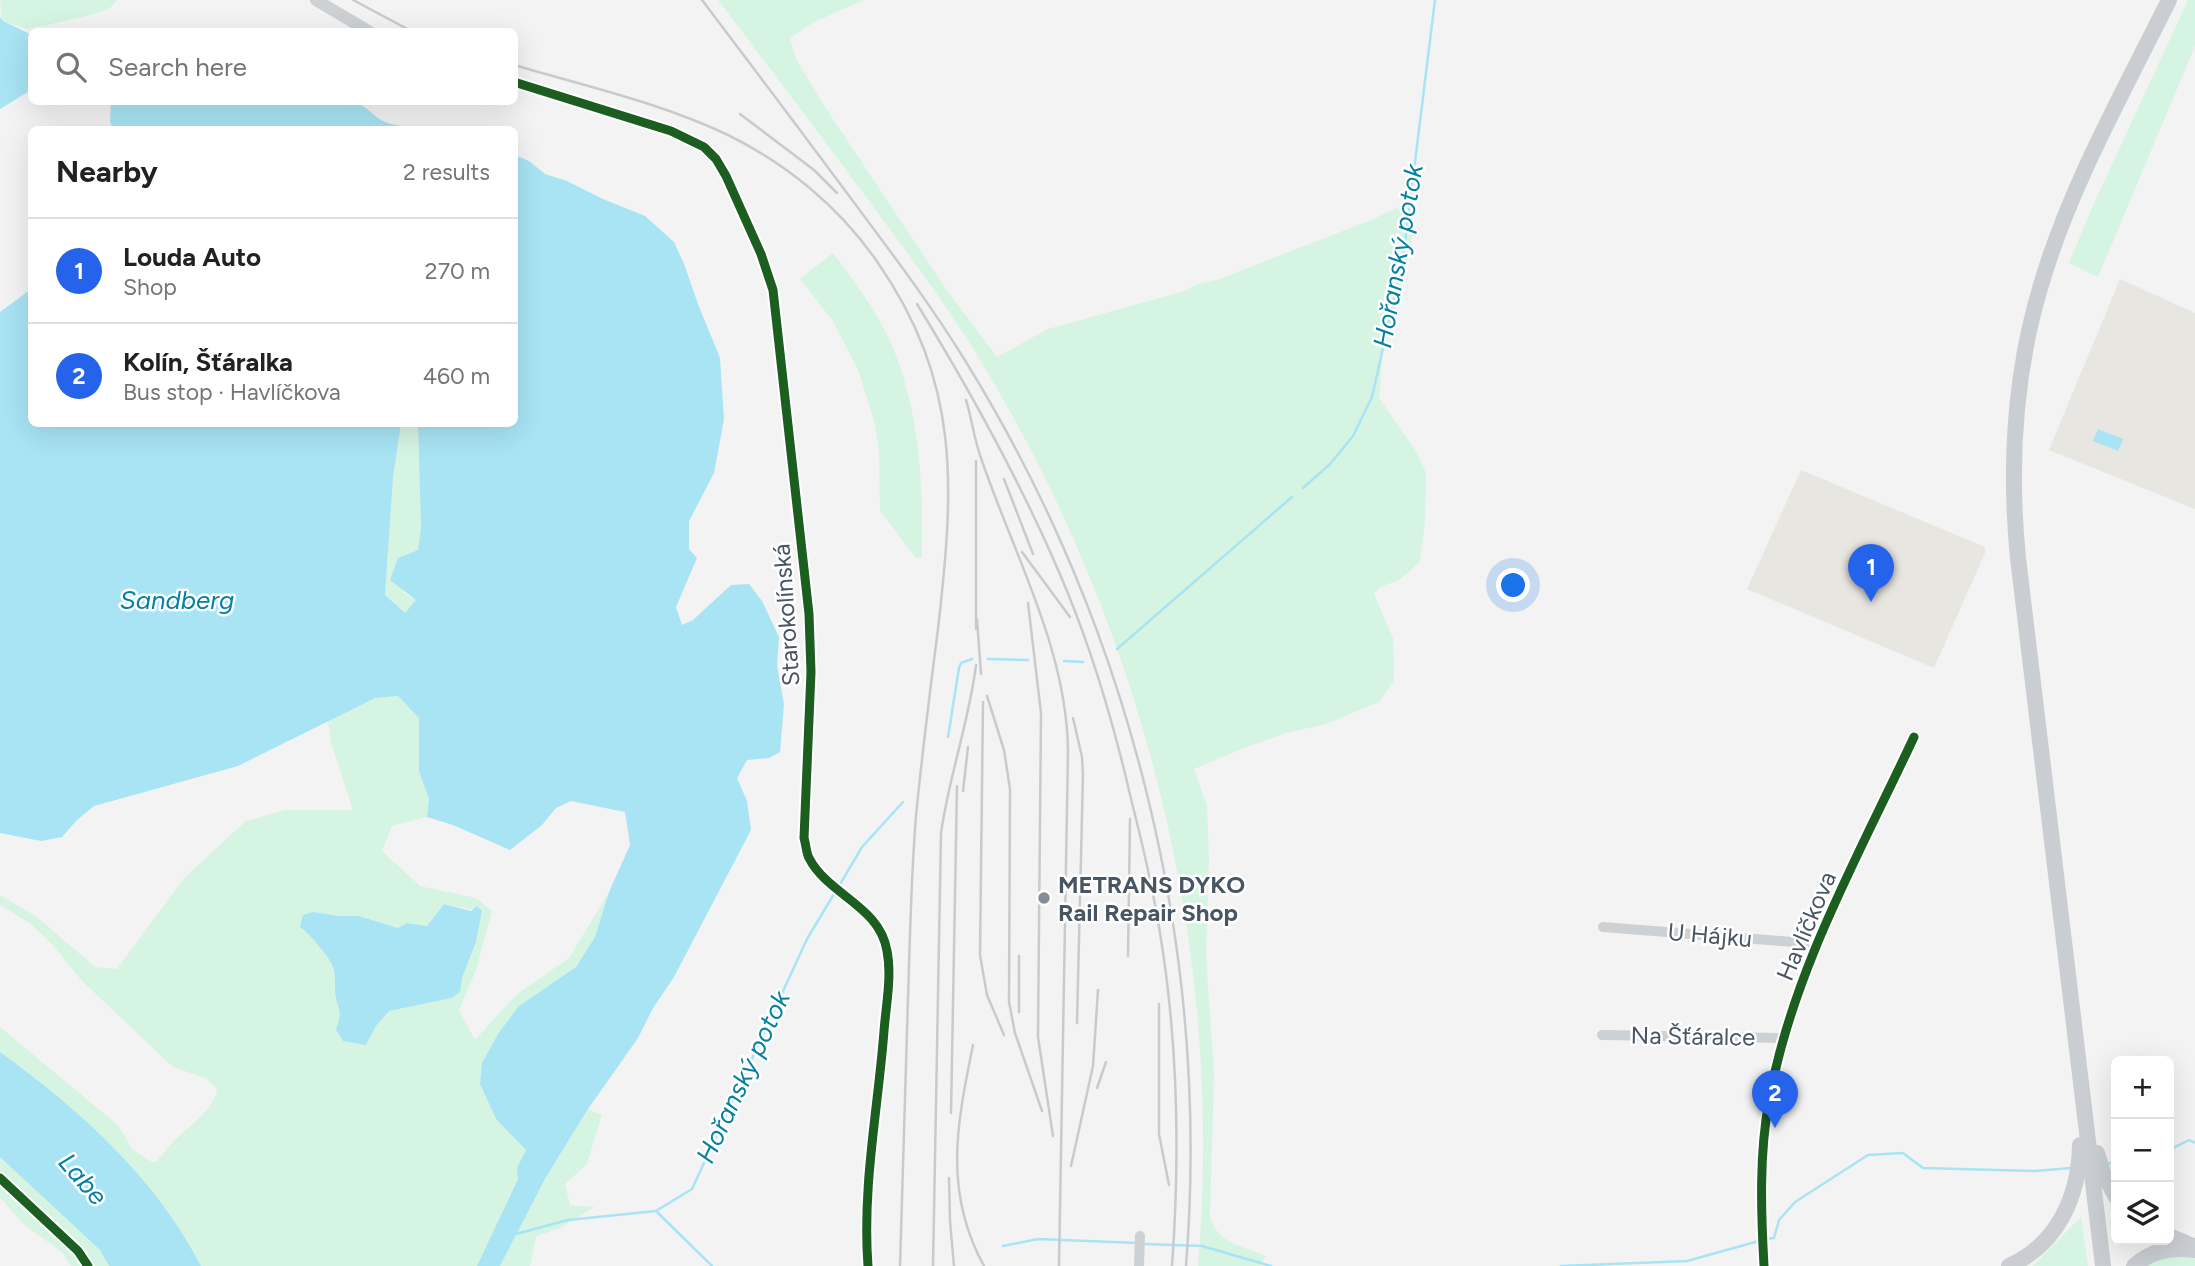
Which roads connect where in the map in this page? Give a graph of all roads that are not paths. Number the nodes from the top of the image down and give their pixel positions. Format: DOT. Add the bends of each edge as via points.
graph roads {
  1 [pos="316,0"];
  2 [pos="2169,0"];
  3 [pos="363,28"];
  4 [pos="518,83"];
  5 [pos="1914,737"];
  6 [pos="1602,927"];
  7 [pos="1818,944"];
  8 [pos="1602,1035"];
  9 [pos="1784,1038"];
  10 [pos="2089,1156"];
  11 [pos="2091,1175"];
  12 [pos="2111,1193"];
  13 [pos="1140,1236"];
  14 [pos="2174,1238"];
  15 [pos="2195,1248"];
  16 [pos="868,1266"];
  17 [pos="1139,1266"];
  18 [pos="1764,1266"];
  19 [pos="2009,1266"];
  20 [pos="2103,1266"];
  21 [pos="2134,1266"];
  1 -- 3 [label="street"];
  2 -- 10 [label="main road" via="2046,266 2025,349 2015,425 2018,558"];
  4 -- 16 [label="street, Starokolínská" via="671,131 704,147 726,176 773,290 808,614 811,672 804,838 817,870 876,923 887,951 867,1203"];
  5 -- 7 [label="street, Havlíčkova"];
  6 -- 7 [label="street, U Hájku"];
  7 -- 9 [label="street, Havlíčkova"];
  8 -- 9 [label="street, Na Šťáralce"];
  9 -- 18 [label="street, Havlíčkova" via="1767,1115"];
  10 -- 11 [label="main road"];
  10 -- 11 [label="main road"];
  11 -- 12 [label="main road"];
  11 -- 19 [label="main road" via="2049,1237"];
  11 -- 20 [label="main road"];
  13 -- 17 [label="street"];
  14 -- 15 [label="main road"];
  15 -- 21 [label="main road" via="2162,1251"];
}
